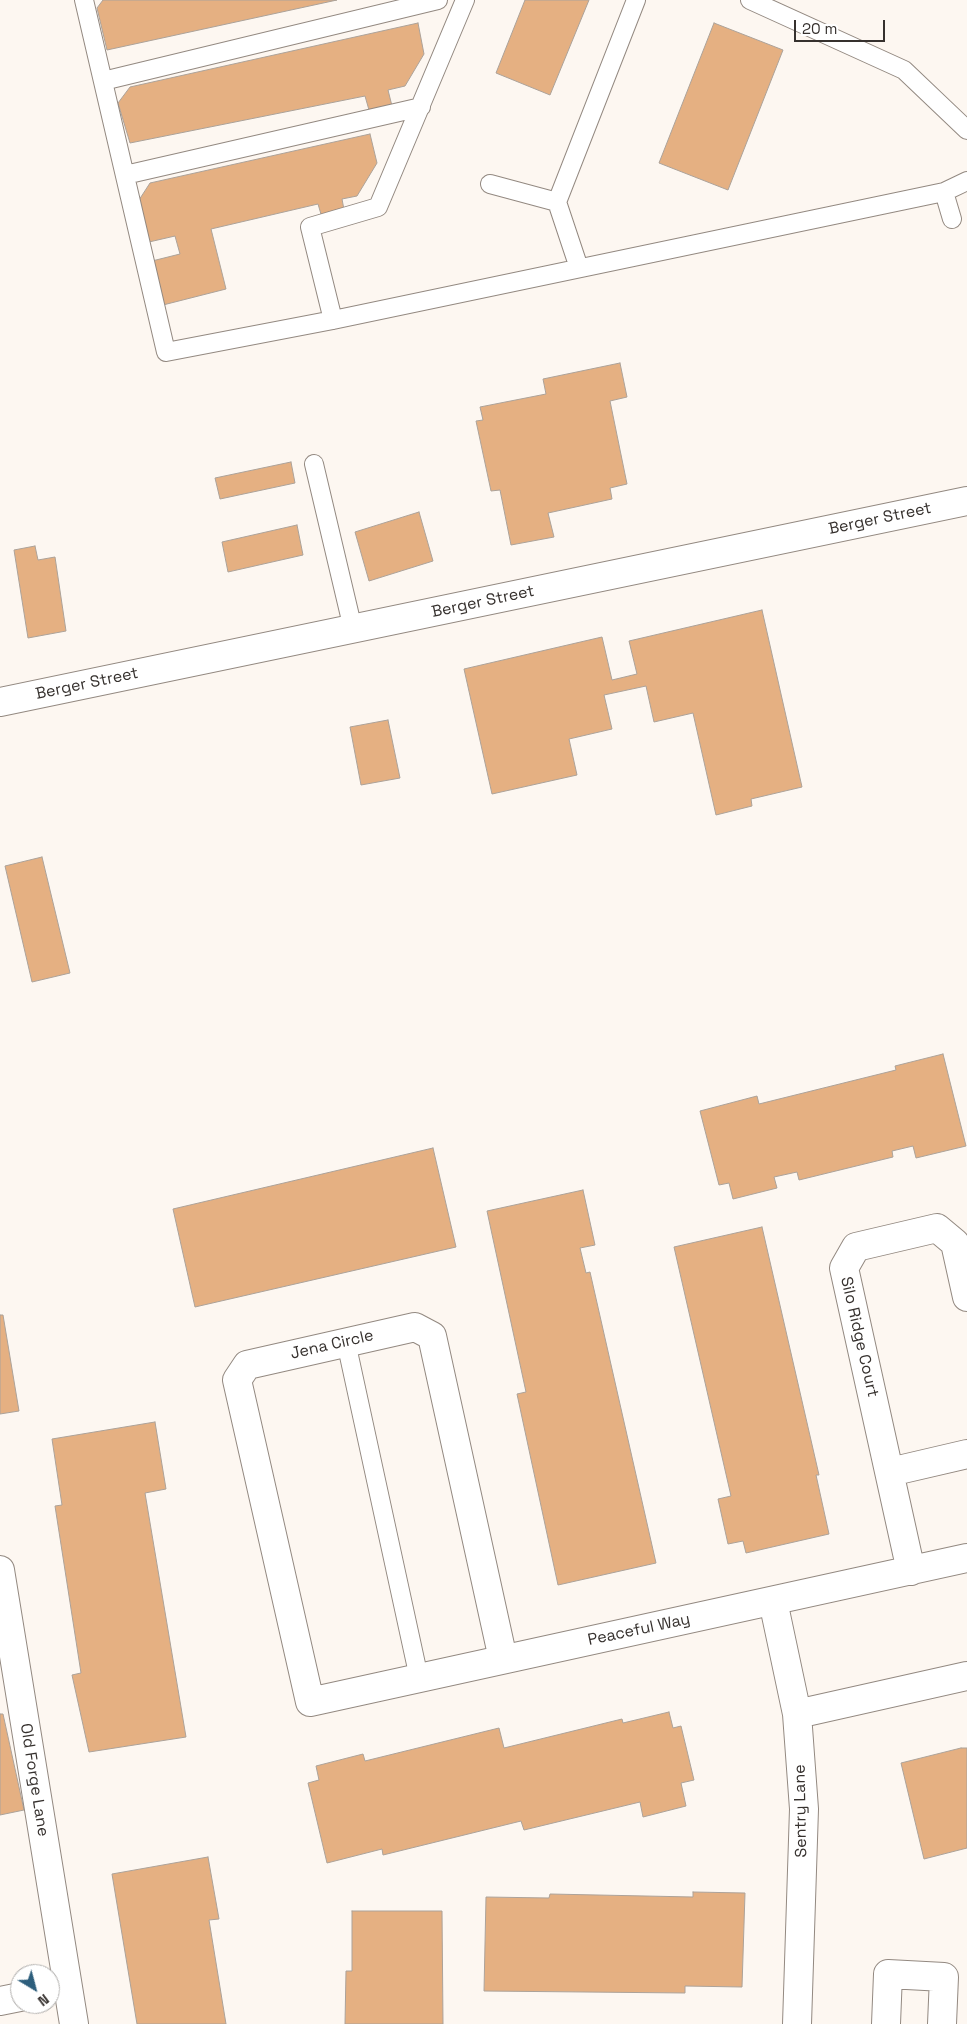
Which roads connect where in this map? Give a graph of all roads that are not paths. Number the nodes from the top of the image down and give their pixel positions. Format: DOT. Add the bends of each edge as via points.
graph roads {
  1 [pos="84,0"];
  2 [pos="438,0"];
  3 [pos="465,0"];
  4 [pos="636,0"];
  5 [pos="750,0"];
  6 [pos="103,81"];
  7 [pos="421,107"];
  8 [pos="967,130"];
  9 [pos="125,175"];
  10 [pos="967,181"];
  11 [pos="490,184"];
  12 [pos="944,192"];
  13 [pos="557,202"];
  14 [pos="952,220"];
  15 [pos="579,268"];
  16 [pos="333,320"];
  17 [pos="314,464"];
  18 [pos="967,501"];
  19 [pos="353,629"];
  20 [pos="0,702"];
  21 [pos="967,1297"];
  22 [pos="346,1342"];
  23 [pos="967,1454"];
  24 [pos="890,1472"];
  25 [pos="967,1558"];
  26 [pos="0,1570"];
  27 [pos="911,1570"];
  28 [pos="773,1601"];
  29 [pos="503,1659"];
  30 [pos="967,1676"];
  31 [pos="419,1678"];
  32 [pos="310,1702"];
  33 [pos="796,1714"];
  34 [pos="55,1964"];
  35 [pos="60,1993"];
  36 [pos="74,2024"];
  37 [pos="797,2024"];
  38 [pos="886,2024"];
  39 [pos="942,2024"];
  1 -- 6 [label="lane"];
  2 -- 6 [label="lane"];
  3 -- 7 [label="lane"];
  4 -- 13 [label="lane"];
  5 -- 8 [label="lane" via="904,70"];
  6 -- 9 [label="lane"];
  7 -- 9 [label="lane"];
  7 -- 16 [label="lane" via="378,207 310,227"];
  9 -- 16 [label="lane" via="166,352"];
  10 -- 12 [label="lane"];
  11 -- 13 [label="lane"];
  12 -- 14 [label="lane"];
  12 -- 15 [label="lane"];
  13 -- 15 [label="lane"];
  15 -- 16 [label="lane"];
  17 -- 19 [label="lane"];
  18 -- 19 [label="street, Berger Street"];
  19 -- 20 [label="street, Berger Street"];
  21 -- 24 [label="street, Silo Ridge Court" via="955,1243 937,1228 856,1247 844,1268"];
  22 -- 29 [label="street, Jena Circle" via="415,1327 432,1336"];
  22 -- 31 [label="lane"];
  22 -- 32 [label="street, Jena Circle" via="247,1365 237,1380"];
  23 -- 24 [label="street"];
  24 -- 27 [label="street, Silo Ridge Court"];
  25 -- 27 [label="street, Peaceful Way"];
  26 -- 34 [label="street, Old Forge Lane"];
  27 -- 28 [label="street, Peaceful Way"];
  28 -- 29 [label="street, Peaceful Way"];
  28 -- 33 [label="street, Sentry Lane"];
  29 -- 31 [label="street, Peaceful Way"];
  30 -- 33 [label="street"];
  31 -- 32 [label="street, Peaceful Way"];
  33 -- 37 [label="street, Sentry Lane" via="804,1809"];
  35 -- 36 [label="street, Old Forge Lane"];
  38 -- 39 [label="street" via="888,1974 944,1977"];
}
